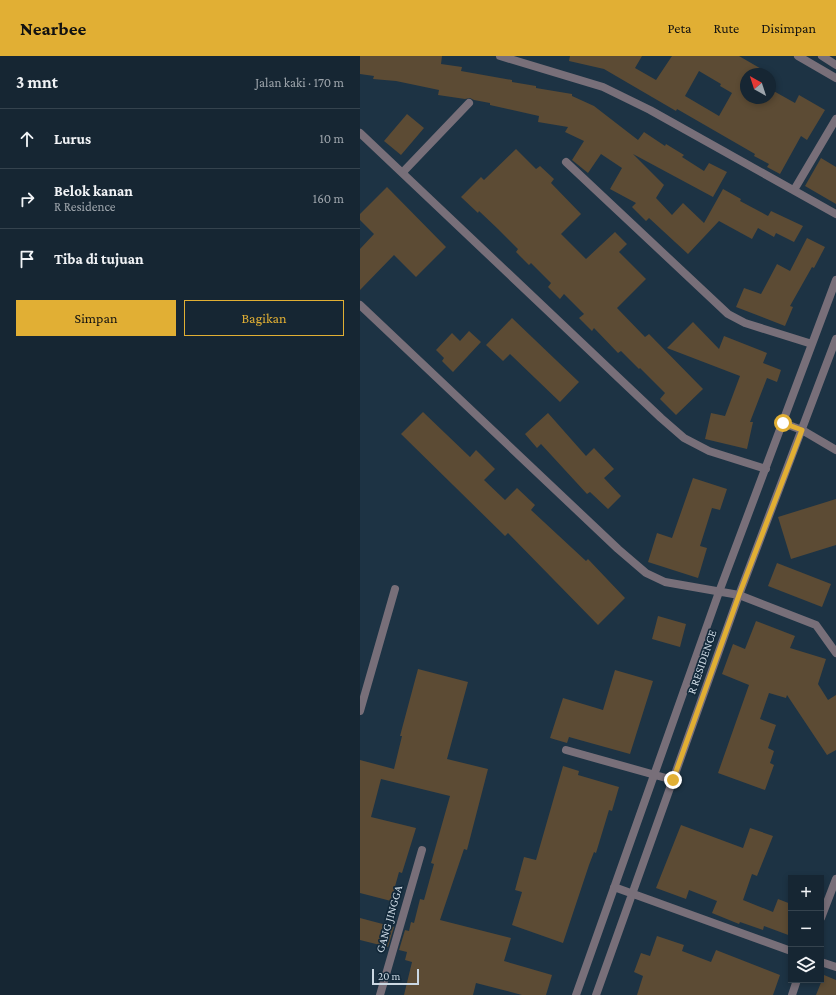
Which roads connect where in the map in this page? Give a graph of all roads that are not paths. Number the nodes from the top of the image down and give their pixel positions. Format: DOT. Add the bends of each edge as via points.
graph roads {
  1 [pos="500,56"];
  2 [pos="798,56"];
  3 [pos="822,56"];
  4 [pos="836,65"];
  5 [pos="836,78"];
  6 [pos="469,103"];
  7 [pos="836,119"];
  8 [pos="360,133"];
  9 [pos="566,162"];
  10 [pos="403,172"];
  11 [pos="794,190"];
  12 [pos="836,214"];
  13 [pos="836,280"];
  14 [pos="360,305"];
  15 [pos="836,339"];
  16 [pos="812,344"];
  17 [pos="783,423"];
  18 [pos="802,430"];
  19 [pos="836,450"];
  20 [pos="766,469"];
  21 [pos="395,589"];
  22 [pos="719,592"];
  23 [pos="739,595"];
  24 [pos="836,653"];
  25 [pos="360,711"];
  26 [pos="566,750"];
  27 [pos="655,775"];
  28 [pos="673,780"];
  29 [pos="422,850"];
  30 [pos="836,880"];
  31 [pos="614,887"];
  32 [pos="633,893"];
  33 [pos="824,911"];
  34 [pos="788,950"];
  35 [pos="824,963"];
  36 [pos="836,967"];
  37 [pos="796,983"];
  38 [pos="380,995"];
  39 [pos="576,995"];
  40 [pos="596,995"];
  41 [pos="792,995"];
  1 -- 11 [label="street" via="604,87"];
  2 -- 5 [label="street"];
  3 -- 4 [label="street"];
  6 -- 10 [label="street"];
  7 -- 11 [label="street"];
  8 -- 10 [label="street"];
  9 -- 16 [label="street" via="728,314 745,323"];
  10 -- 20 [label="street" via="684,438 709,451"];
  11 -- 12 [label="street"];
  13 -- 16 [label="street"];
  14 -- 22 [label="street" via="646,573 665,582"];
  15 -- 18 [label="street, R RESIDENCE"];
  16 -- 17 [label="street"];
  17 -- 18 [label="street"];
  17 -- 20 [label="street"];
  18 -- 19 [label="street"];
  18 -- 23 [label="street, R RESIDENCE"];
  20 -- 22 [label="street"];
  21 -- 25 [label="street"];
  22 -- 23 [label="street"];
  22 -- 27 [label="street"];
  23 -- 24 [label="street" via="816,625"];
  23 -- 28 [label="street, R RESIDENCE"];
  26 -- 27 [label="street"];
  27 -- 28 [label="street"];
  27 -- 31 [label="street"];
  28 -- 32 [label="street, R RESIDENCE"];
  29 -- 38 [label="street, GANG JINGGA"];
  30 -- 33 [label="street"];
  31 -- 32 [label="street"];
  31 -- 39 [label="street"];
  32 -- 34 [label="street"];
  32 -- 40 [label="street, R RESIDENCE"];
  35 -- 36 [label="street"];
  37 -- 41 [label="street"];
}
